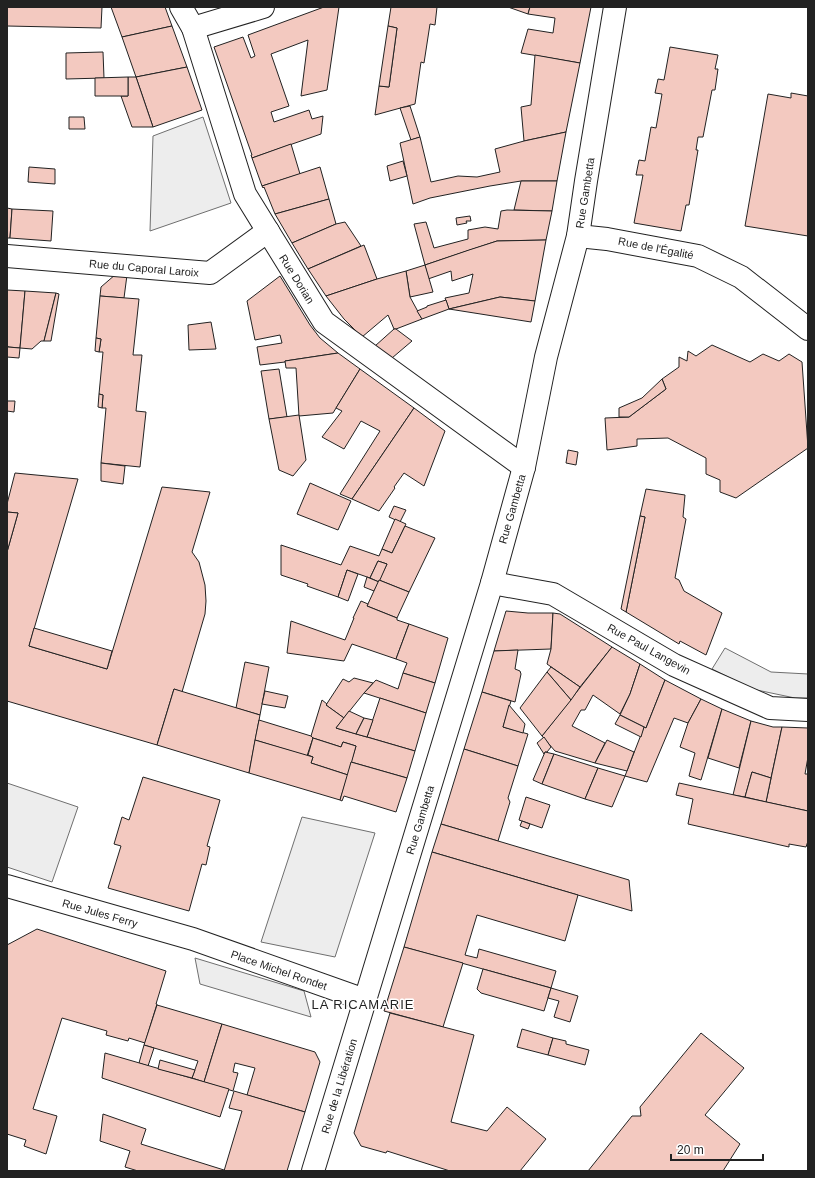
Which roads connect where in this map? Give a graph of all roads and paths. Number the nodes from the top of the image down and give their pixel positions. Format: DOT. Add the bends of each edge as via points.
graph roads {
  1 [pos="181,7"];
  2 [pos="262,7"];
  3 [pos="615,7"];
  4 [pos="193,28"];
  5 [pos="268,231"];
  6 [pos="578,236"];
  7 [pos="7,256"];
  8 [pos="808,329"];
  9 [pos="524,467"];
  10 [pos="492,583"];
  11 [pos="808,710"];
  12 [pos="7,886"];
  13 [pos="193,939"];
  14 [pos="365,1000"];
  15 [pos="313,1171"];
  1 -- 4 [label="street, Rue Dorian"];
  2 -- 4 [label="street"];
  3 -- 6 [label="street, Rue Gambetta"];
  4 -- 5 [label="street, Rue Dorian" via="245,194"];
  5 -- 7 [label="street, Rue du Caporal Laroix" via="210,273"];
  5 -- 9 [label="street, Rue Dorian" via="324,322"];
  6 -- 8 [label="street, Rue de l'Égalité" via="698,256 741,277"];
  6 -- 9 [label="street, Rue Gambetta" via="546,357"];
  9 -- 10 [label="street, Rue Gambetta"];
  10 -- 11 [label="street, Rue Paul Langevin" via="554,594 674,665 770,708"];
  10 -- 14 [label="street, Rue Gambetta"];
  12 -- 13 [label="street, Rue Jules Ferry"];
  13 -- 14 [label="street, Place Michel Rondet"];
  14 -- 15 [label="street, Rue de la Libération"];
}
